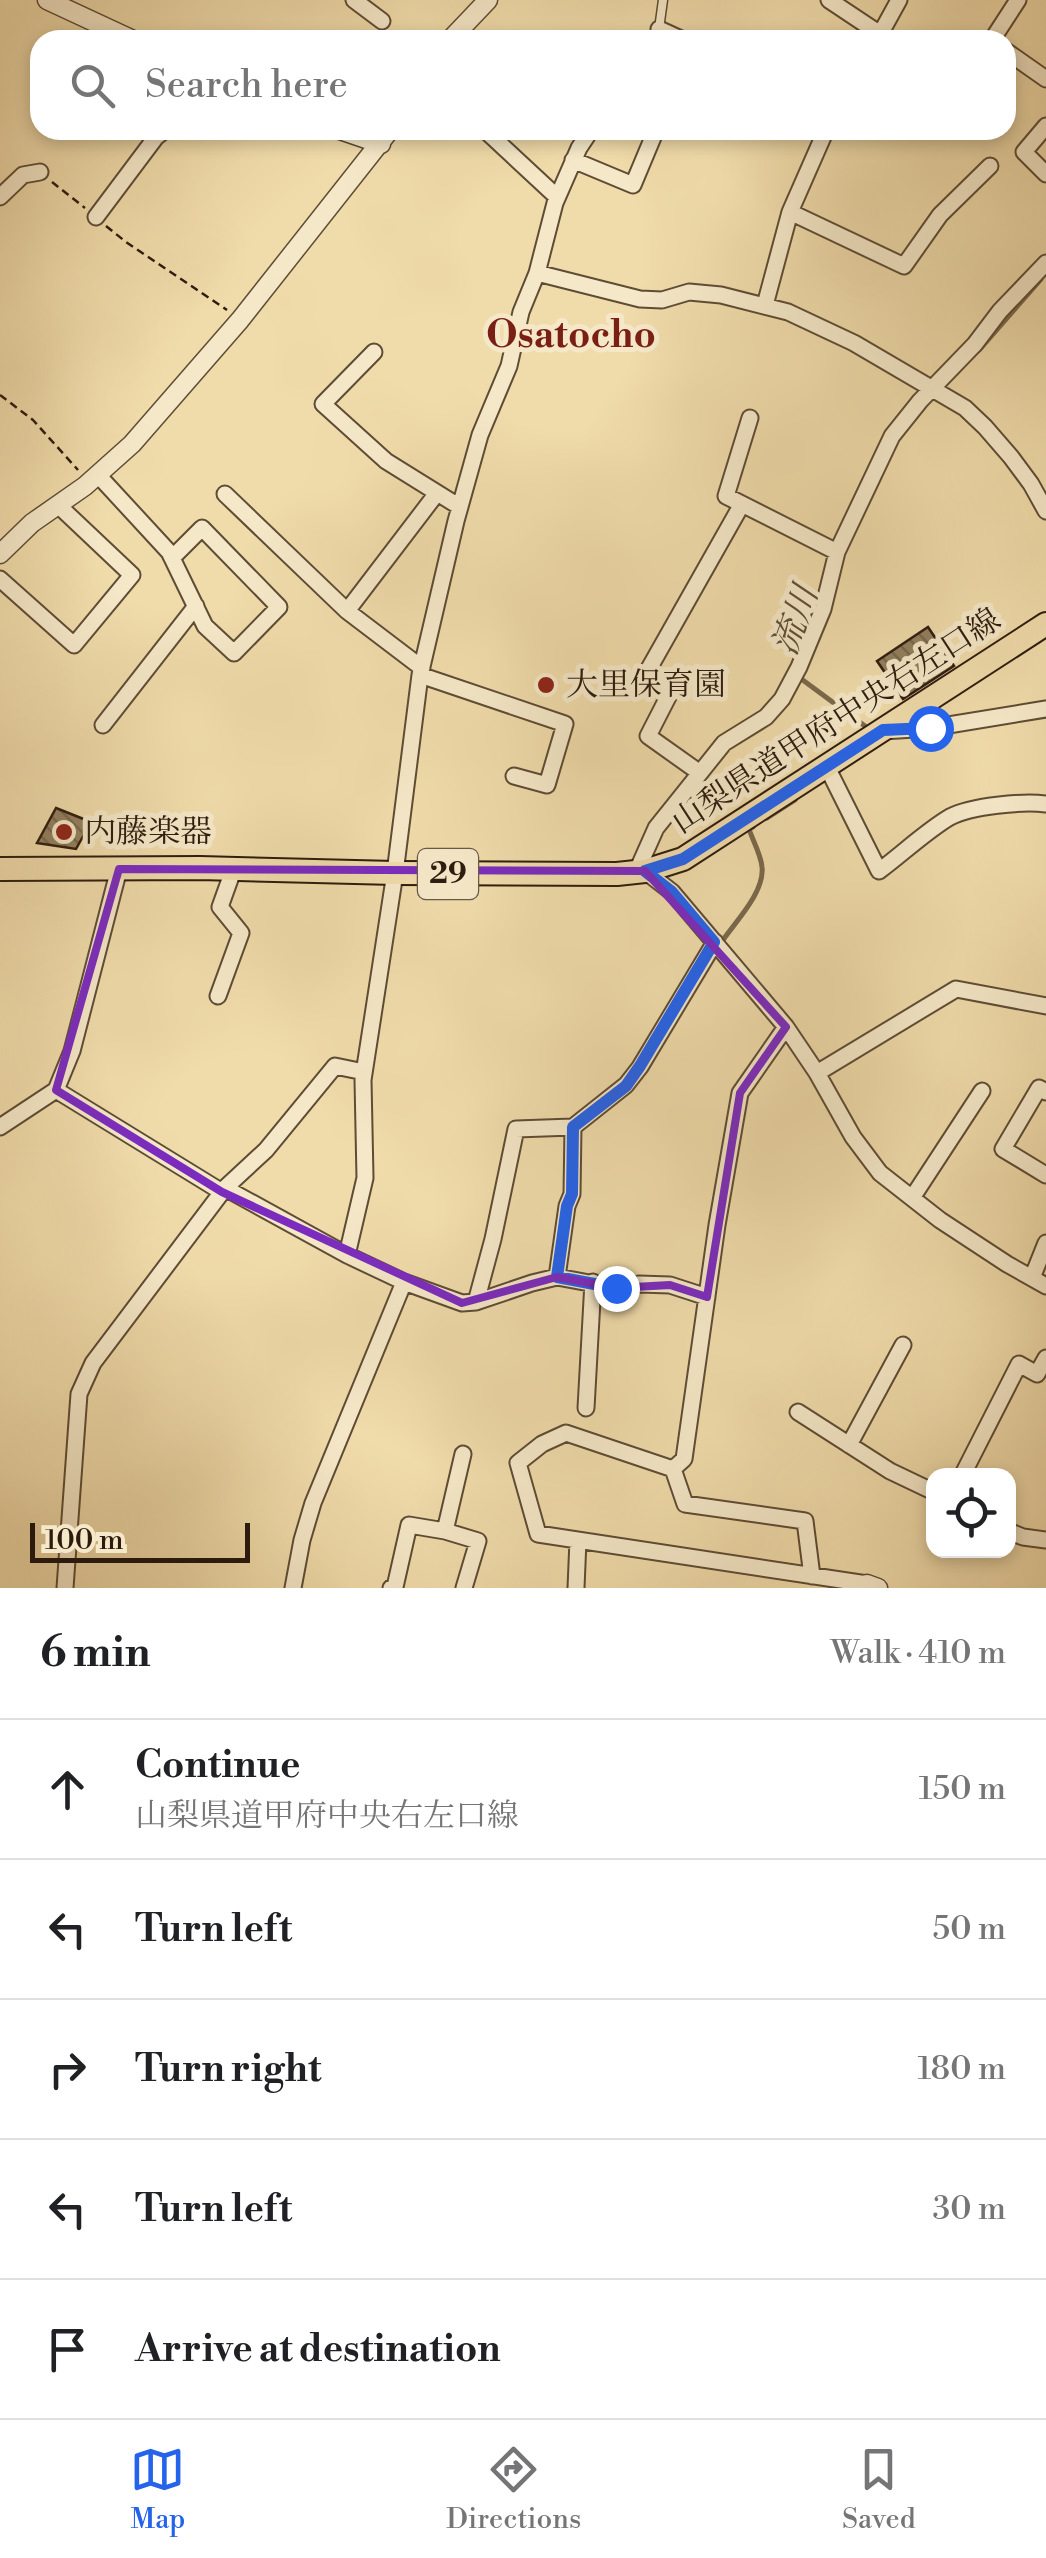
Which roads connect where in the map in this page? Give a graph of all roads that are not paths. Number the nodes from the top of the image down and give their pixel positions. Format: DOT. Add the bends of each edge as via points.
graph roads {
  1 [pos="47,0"];
  2 [pos="354,0"];
  3 [pos="488,0"];
  4 [pos="663,0"];
  5 [pos="830,0"];
  6 [pos="900,0"];
  7 [pos="1018,0"];
  8 [pos="382,21"];
  9 [pos="112,30"];
  10 [pos="461,30"];
  11 [pos="656,30"];
  12 [pos="869,30"];
  13 [pos="882,30"];
  14 [pos="998,30"];
  15 [pos="1016,58"];
  16 [pos="1046,79"];
  17 [pos="1046,126"];
  18 [pos="154,140"];
  19 [pos="384,140"];
  20 [pos="496,140"];
  21 [pos="585,140"];
  22 [pos="652,140"];
  23 [pos="822,140"];
  24 [pos="574,160"];
  25 [pos="990,166"];
  26 [pos="40,172"];
  27 [pos="1046,174"];
  28 [pos="0,197"];
  29 [pos="557,197"];
  30 [pos="790,212"];
  31 [pos="96,217"];
  32 [pos="1046,263"];
  33 [pos="537,274"];
  34 [pos="765,305"];
  35 [pos="374,352"];
  36 [pos="932,388"];
  37 [pos="750,418"];
  38 [pos="93,479"];
  39 [pos="437,493"];
  40 [pos="225,494"];
  41 [pos="742,504"];
  42 [pos="58,505"];
  43 [pos="460,507"];
  44 [pos="1046,511"];
  45 [pos="836,552"];
  46 [pos="0,554"];
  47 [pos="172,558"];
  48 [pos="0,579"];
  49 [pos="196,606"];
  50 [pos="348,611"];
  51 [pos="1046,624"];
  52 [pos="421,672"];
  53 [pos="1046,708"];
  54 [pos="103,725"];
  55 [pos="874,736"];
  56 [pos="700,773"];
  57 [pos="830,773"];
  58 [pos="514,776"];
  59 [pos="1046,804"];
  60 [pos="0,868"];
  61 [pos="234,868"];
  62 [pos="119,869"];
  63 [pos="640,872"];
  64 [pos="395,873"];
  65 [pos="714,942"];
  66 [pos="218,996"];
  67 [pos="1046,1006"];
  68 [pos="786,1027"];
  69 [pos="364,1072"];
  70 [pos="817,1072"];
  71 [pos="56,1090"];
  72 [pos="982,1091"];
  73 [pos="1046,1092"];
  74 [pos="0,1127"];
  75 [pos="573,1127"];
  76 [pos="1046,1174"];
  77 [pos="224,1190"];
  78 [pos="912,1198"];
  79 [pos="1046,1243"];
  80 [pos="346,1255"];
  81 [pos="557,1277"];
  82 [pos="404,1282"];
  83 [pos="593,1282"];
  84 [pos="1039,1282"];
  85 [pos="707,1296"];
  86 [pos="476,1302"];
  87 [pos="903,1345"];
  88 [pos="1046,1358"];
  89 [pos="586,1408"];
  90 [pos="798,1412"];
  91 [pos="848,1444"];
  92 [pos="464,1454"];
  93 [pos="966,1468"];
  94 [pos="673,1469"];
  95 [pos="926,1488"];
  96 [pos="445,1532"];
  97 [pos="1016,1535"];
  98 [pos="578,1540"];
  99 [pos="1046,1540"];
  100 [pos="812,1576"];
  101 [pos="870,1587"];
  102 [pos="65,1588"];
  103 [pos="293,1588"];
  104 [pos="395,1588"];
  105 [pos="464,1588"];
  106 [pos="576,1588"];
  1 -- 9 [label="street"];
  2 -- 8 [label="street"];
  3 -- 10 [label="street"];
  4 -- 11 [label="lane"];
  5 -- 12 [label="street"];
  6 -- 13 [label="street"];
  7 -- 14 [label="street"];
  15 -- 16 [label="street"];
  17 -- 27 [label="street" via="1024,152"];
  18 -- 31 [label="street"];
  19 -- 38 [label="street" via="240,320"];
  20 -- 29 [label="street"];
  21 -- 24 [label="street"];
  22 -- 24 [label="street" via="633,185"];
  23 -- 30 [label="street"];
  24 -- 29 [label="street"];
  25 -- 30 [label="street" via="940,215 904,266"];
  26 -- 28 [label="street" via="23,174"];
  29 -- 33 [label="street"];
  30 -- 34 [label="street"];
  32 -- 36 [label="street"];
  33 -- 34 [label="street" via="640,299 689,292"];
  33 -- 43 [label="street"];
  34 -- 36 [label="street" via="854,343"];
  35 -- 39 [label="street" via="323,404 386,461"];
  36 -- 44 [label="street" via="986,427"];
  36 -- 45 [label="street" via="892,436"];
  37 -- 41 [label="street" via="726,496"];
  38 -- 42 [label="street"];
  38 -- 47 [label="street"];
  39 -- 43 [label="street"];
  39 -- 50 [label="street"];
  40 -- 50 [label="street"];
  41 -- 45 [label="street"];
  41 -- 56 [label="street" via="642,681 669,695 648,736"];
  42 -- 46 [label="street"];
  42 -- 48 [label="street" via="132,574 74,645"];
  43 -- 52 [label="street"];
  45 -- 56 [label="street" via="823,609 782,699 724,743"];
  47 -- 49 [label="street"];
  47 -- 49 [label="street" via="202,528 279,606 234,653 205,626"];
  49 -- 54 [label="street"];
  50 -- 52 [label="street"];
  51 -- 55 [label="main road, 山梨県道甲府中央右左口線 / 29"];
  52 -- 58 [label="street" via="565,724 547,786"];
  52 -- 64 [label="street"];
  53 -- 55 [label="street"];
  55 -- 57 [label="main road, 山梨県道甲府中央右左口線 / 29"];
  56 -- 63 [label="street" via="656,828"];
  57 -- 59 [label="street" via="879,872 952,816"];
  57 -- 63 [label="main road, 山梨県道甲府中央右左口線 / 29" via="683,859"];
  60 -- 62 [label="main road, 山梨県道甲府中央右左口線 / 29"];
  61 -- 62 [label="main road, 山梨県道甲府中央右左口線 / 29"];
  61 -- 64 [label="main road, 山梨県道甲府中央右左口線 / 29"];
  61 -- 66 [label="street" via="220,906 241,933"];
  62 -- 71 [label="street"];
  63 -- 64 [label="main road, 山梨県道甲府中央右左口線 / 29"];
  63 -- 65 [label="street" via="672,892"];
  64 -- 69 [label="street"];
  65 -- 68 [label="street"];
  65 -- 75 [label="street" via="626,1086"];
  67 -- 70 [label="street" via="956,989"];
  68 -- 70 [label="street"];
  68 -- 85 [label="street" via="740,1093"];
  69 -- 77 [label="street" via="334,1066"];
  69 -- 80 [label="street" via="365,1178"];
  70 -- 78 [label="street" via="868,1159"];
  71 -- 74 [label="street"];
  71 -- 77 [label="street"];
  72 -- 78 [label="street"];
  73 -- 76 [label="street" via="1038,1088 1003,1149"];
  75 -- 81 [label="street" via="572,1194"];
  75 -- 86 [label="street" via="516,1129"];
  77 -- 80 [label="street"];
  77 -- 102 [label="street" via="85,1378"];
  78 -- 84 [label="street"];
  79 -- 84 [label="street"];
  80 -- 82 [label="street"];
  81 -- 83 [label="street"];
  81 -- 86 [label="street"];
  82 -- 86 [label="street"];
  82 -- 103 [label="street" via="313,1503"];
  83 -- 85 [label="street" via="616,1288 670,1285"];
  83 -- 89 [label="street"];
  85 -- 94 [label="street" via="684,1458"];
  87 -- 91 [label="street"];
  88 -- 93 [label="street" via="1037,1374 1019,1364"];
  90 -- 91 [label="street"];
  91 -- 95 [label="street"];
  92 -- 96 [label="street"];
  94 -- 98 [label="street" via="566,1433 542,1444 518,1462 538,1534"];
  94 -- 100 [label="street" via="685,1504 805,1520"];
  96 -- 104 [label="street" via="409,1526"];
  96 -- 105 [label="street" via="478,1541"];
  97 -- 99 [label="street"];
  98 -- 100 [label="street"];
  98 -- 106 [label="street"];
  100 -- 101 [label="street"];
}
